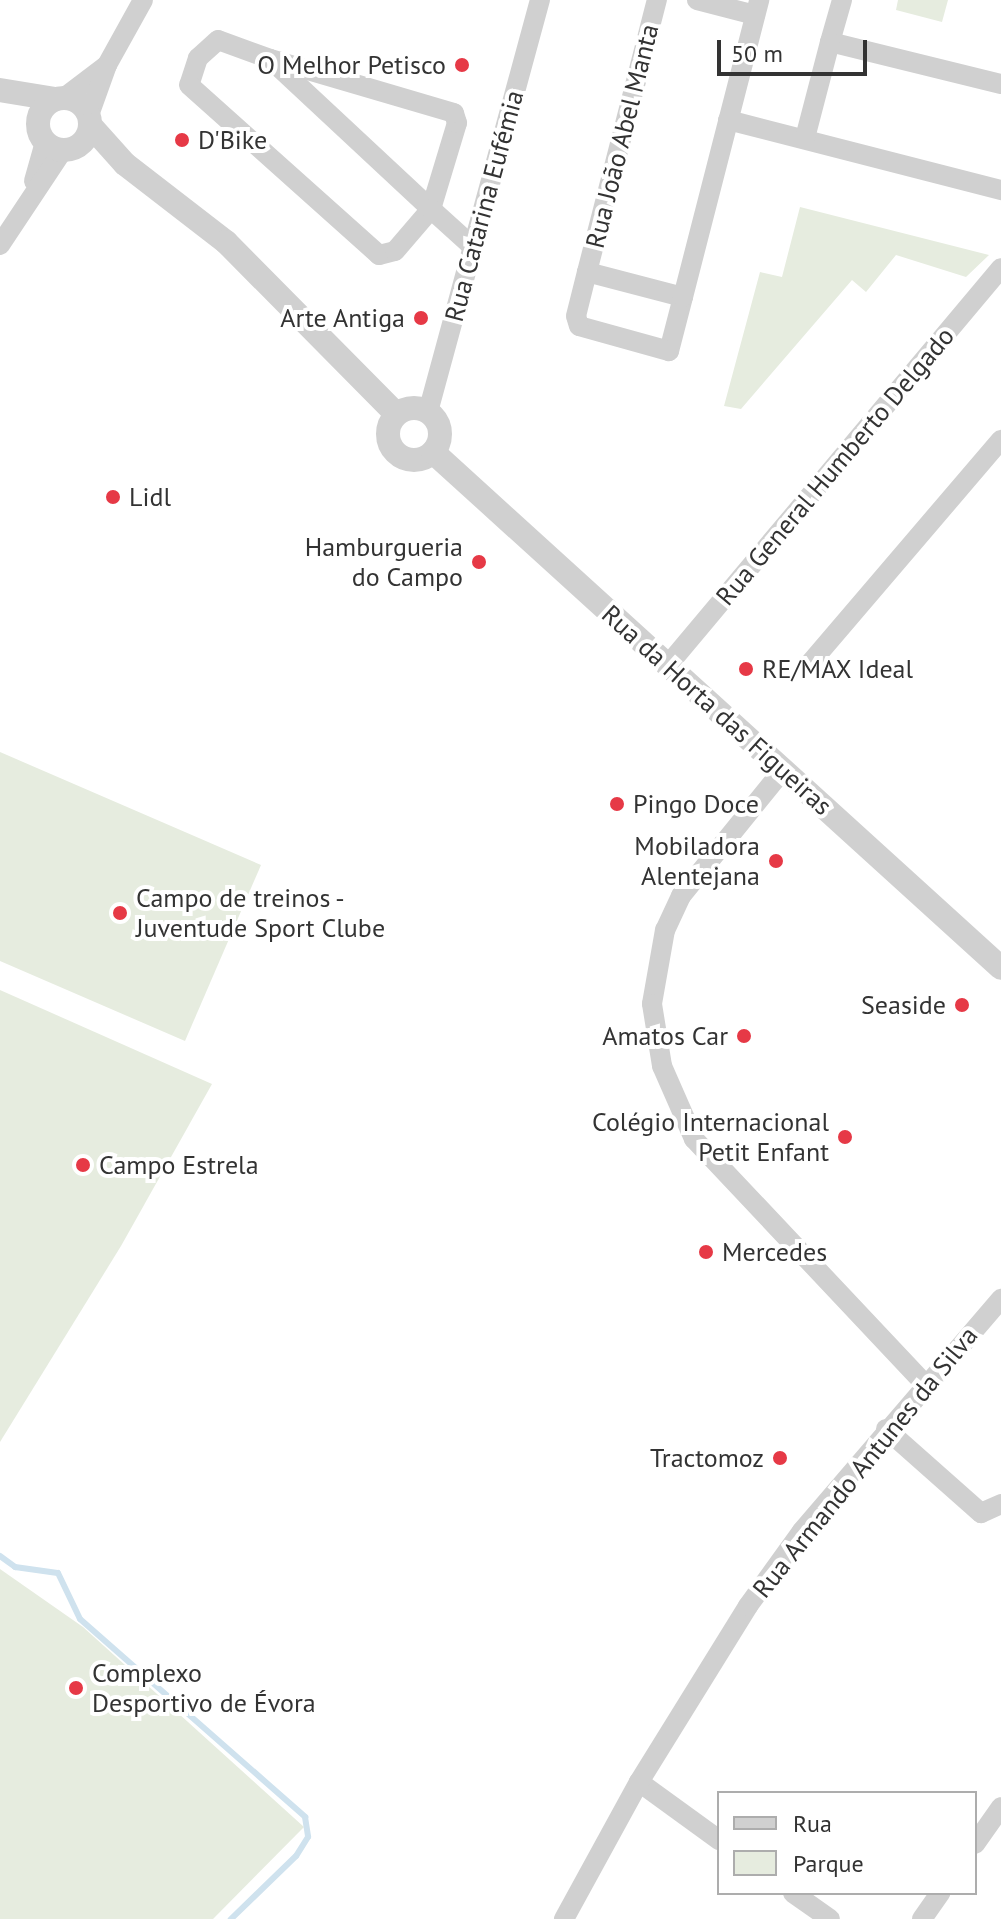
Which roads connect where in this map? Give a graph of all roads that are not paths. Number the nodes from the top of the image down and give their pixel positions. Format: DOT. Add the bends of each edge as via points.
graph roads {
  1 [pos="143,0"];
  2 [pos="540,0"];
  3 [pos="657,0"];
  4 [pos="697,0"];
  5 [pos="842,0"];
  6 [pos="757,7"];
  7 [pos="830,42"];
  8 [pos="270,59"];
  9 [pos="107,65"];
  10 [pos="1001,84"];
  11 [pos="0,91"];
  12 [pos="60,98"];
  13 [pos="90,120"];
  14 [pos="728,120"];
  15 [pos="805,138"];
  16 [pos="55,141"];
  17 [pos="125,164"];
  18 [pos="1001,190"];
  19 [pos="431,209"];
  20 [pos="0,245"];
  21 [pos="473,247"];
  22 [pos="1001,268"];
  23 [pos="587,272"];
  24 [pos="683,297"];
  25 [pos="428,412"];
  26 [pos="396,414"];
  27 [pos="1001,440"];
  28 [pos="433,452"];
  29 [pos="668,665"];
  30 [pos="806,668"];
  31 [pos="783,770"];
  32 [pos="997,957"];
  33 [pos="997,1312"];
  34 [pos="924,1383"];
  35 [pos="886,1429"];
  36 [pos="1001,1504"];
  37 [pos="639,1782"];
  38 [pos="1001,1807"];
  39 [pos="717,1839"];
  40 [pos="977,1841"];
  41 [pos="796,1895"];
  42 [pos="939,1895"];
  43 [pos="564,1919"];
  44 [pos="830,1919"];
  45 [pos="922,1919"];
  1 -- 9 [label="street"];
  2 -- 21 [label="street, Rua Catarina Eufémia"];
  3 -- 23 [label="street, Rua João Abel Manta"];
  4 -- 6 [label="street"];
  5 -- 7 [label="street"];
  6 -- 14 [label="street"];
  7 -- 10 [label="street"];
  7 -- 15 [label="street"];
  8 -- 19 [label="street"];
  8 -- 19 [label="street" via="454,113 457,123"];
  8 -- 19 [label="street" via="218,40 198,58 189,85 379,255 395,251"];
  9 -- 12 [label="street"];
  9 -- 13 [label="street"];
  11 -- 12 [label="street"];
  11 -- 16 [label="street"];
  12 -- 13 [label="street" via="84,106"];
  12 -- 16 [label="street" via="46,104"];
  13 -- 16 [label="street" via="88,135"];
  13 -- 17 [label="street"];
  14 -- 15 [label="street"];
  14 -- 24 [label="street"];
  15 -- 18 [label="street"];
  16 -- 17 [label="street"];
  16 -- 20 [label="street"];
  17 -- 26 [label="street" via="226,242"];
  19 -- 21 [label="street"];
  21 -- 25 [label="street, Rua Catarina Eufémia"];
  22 -- 29 [label="street, Rua General Humberto Delgado"];
  23 -- 24 [label="street, Rua João Abel Manta"];
  23 -- 24 [label="street, Rua João Abel Manta" via="576,316 584,329 669,351"];
  25 -- 26 [label="street" via="415,407"];
  25 -- 28 [label="street" via="441,435"];
  26 -- 28 [label="street" via="388,433 395,452 413,460"];
  27 -- 30 [label="street"];
  28 -- 29 [label="street, Rua da Horta das Figueiras"];
  29 -- 31 [label="street, Rua da Horta das Figueiras"];
  31 -- 32 [label="street, Rua da Horta das Figueiras"];
  31 -- 34 [label="street" via="681,896 665,930 652,1004 662,1066 694,1139"];
  33 -- 34 [label="street, Rua Armando Antunes da Silva"];
  34 -- 35 [label="street, Rua Armando Antunes da Silva"];
  35 -- 36 [label="street" via="981,1513"];
  35 -- 37 [label="street, Rua Armando Antunes da Silva" via="748,1606"];
  37 -- 39 [label="street"];
  37 -- 43 [label="street, Rua Armando Antunes da Silva"];
  38 -- 40 [label="street"];
  41 -- 44 [label="street"];
  42 -- 45 [label="street"];
}
